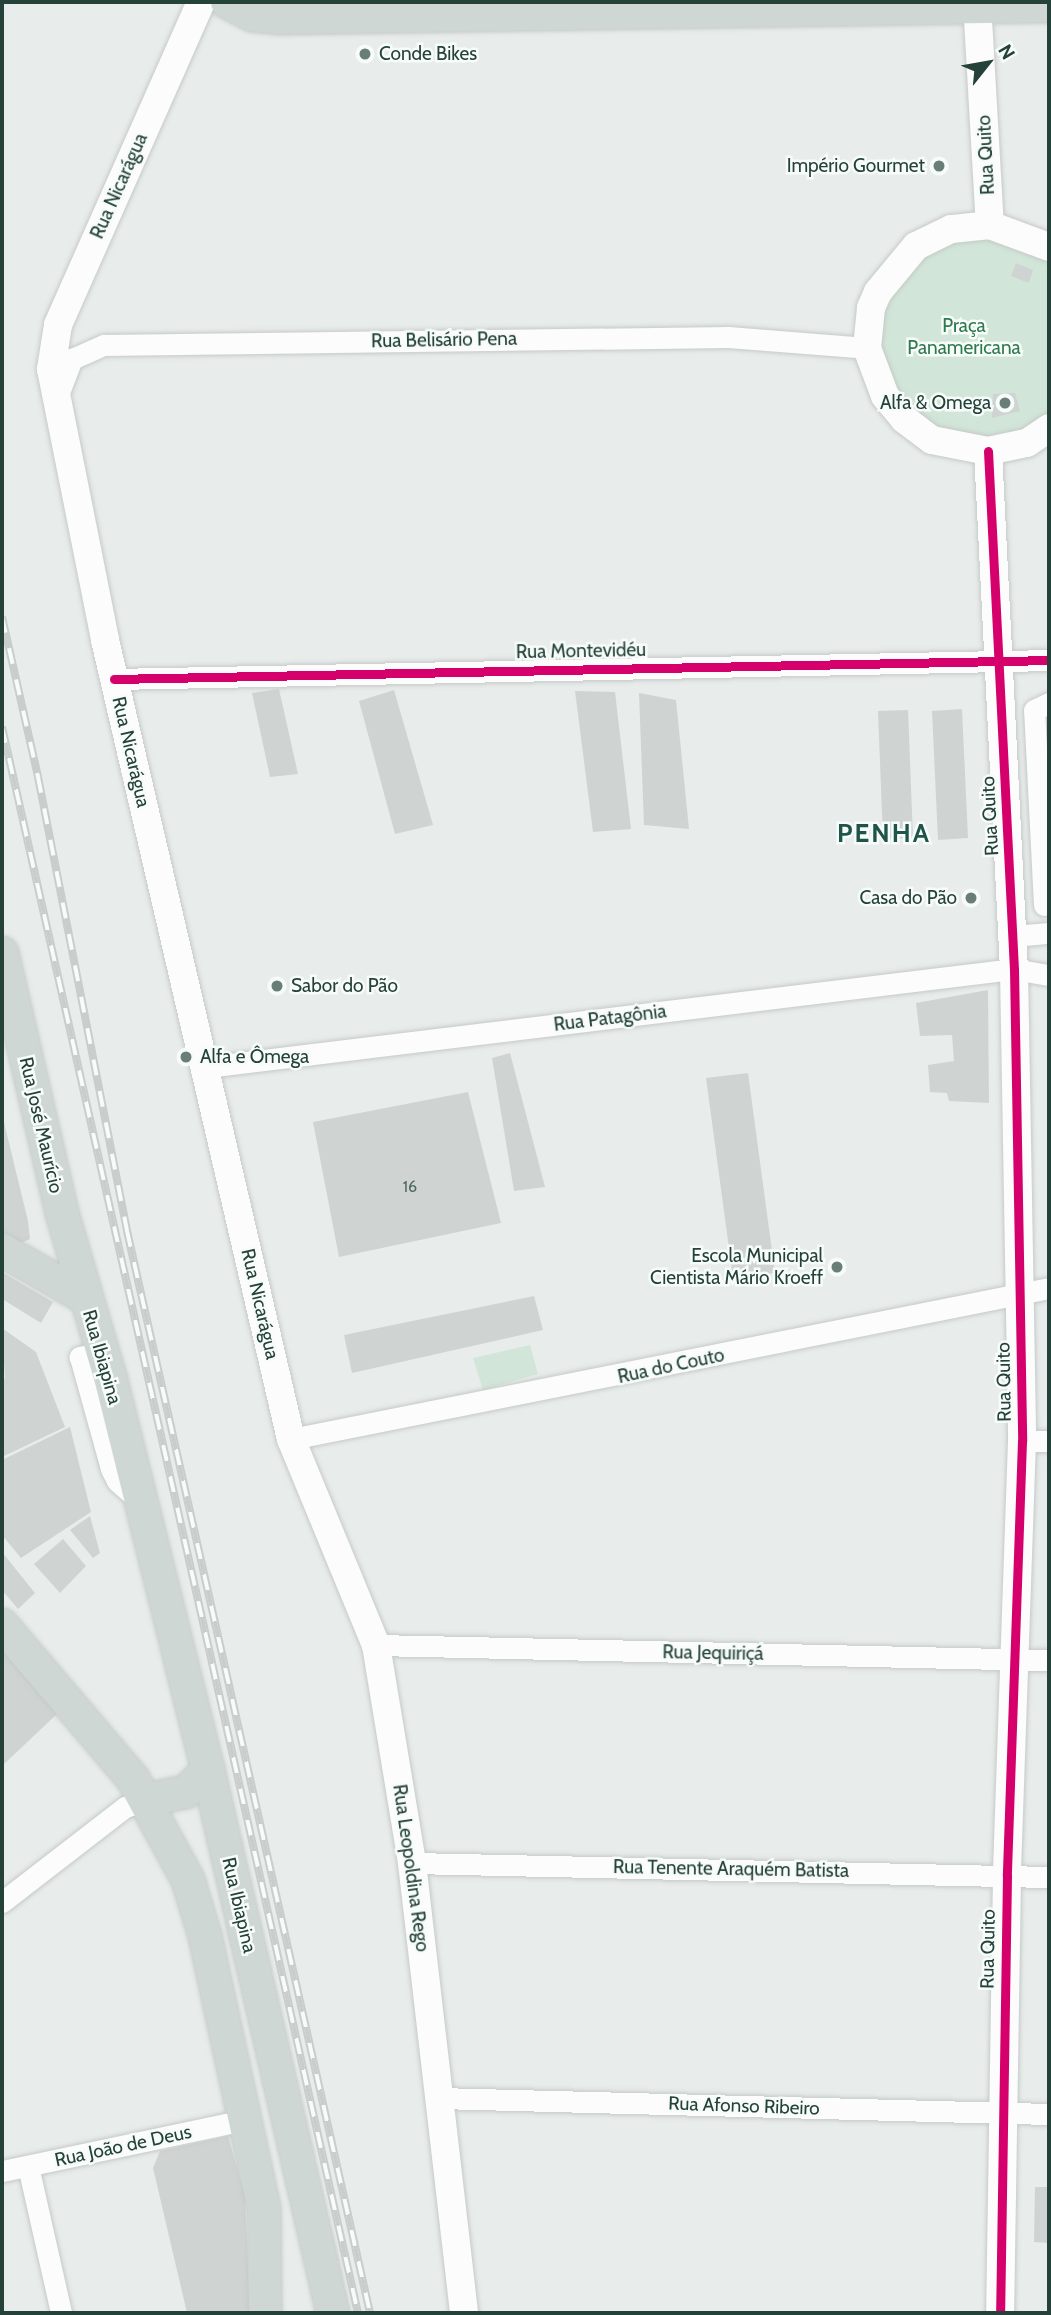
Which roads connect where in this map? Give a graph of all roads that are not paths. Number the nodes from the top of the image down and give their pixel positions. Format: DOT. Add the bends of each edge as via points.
graph roads {
  1 [pos="201,2"];
  2 [pos="227,2"];
  3 [pos="977,4"];
  4 [pos="1049,6"];
  5 [pos="990,225"];
  6 [pos="1049,247"];
  7 [pos="867,348"];
  8 [pos="55,403"];
  9 [pos="1049,428"];
  10 [pos="988,451"];
  11 [pos="1049,660"];
  12 [pos="1001,661"];
  13 [pos="114,679"];
  14 [pos="1049,703"];
  15 [pos="1043,788"];
  16 [pos="1044,905"];
  17 [pos="1049,933"];
  18 [pos="1013,936"];
  19 [pos="2,953"];
  20 [pos="1014,969"];
  21 [pos="1049,975"];
  22 [pos="206,1068"];
  23 [pos="2,1250"];
  24 [pos="1049,1288"];
  25 [pos="1021,1294"];
  26 [pos="84,1297"];
  27 [pos="291,1439"];
  28 [pos="1036,1441"];
  29 [pos="2,1625"];
  30 [pos="376,1645"];
  31 [pos="1014,1659"];
  32 [pos="1049,1660"];
  33 [pos="208,1770"];
  34 [pos="147,1800"];
  35 [pos="412,1863"];
  36 [pos="1007,1876"];
  37 [pos="1049,1877"];
  38 [pos="2,1902"];
  39 [pos="438,2098"];
  40 [pos="1003,2114"];
  41 [pos="1049,2114"];
  42 [pos="245,2120"];
  43 [pos="28,2166"];
  44 [pos="2,2171"];
  45 [pos="61,2313"];
  46 [pos="265,2313"];
  47 [pos="333,2313"];
  48 [pos="464,2313"];
  49 [pos="1000,2313"];
  1 -- 8 [label="street, Rua Nicarágua" via="58,325 51,358"];
  2 -- 3 [label="main road" via="252,15 280,18"];
  3 -- 4 [label="main road"];
  3 -- 5 [label="street, Rua Quito"];
  5 -- 6 [label="street"];
  5 -- 7 [label="street" via="951,229 916,246 878,292 871,308"];
  7 -- 8 [label="street, Rua Belisário Pena" via="728,337 104,345 72,359"];
  7 -- 10 [label="street" via="878,383 904,419 932,440"];
  8 -- 13 [label="street, Rua Nicarágua"];
  9 -- 10 [label="street" via="1027,443"];
  10 -- 12 [label="street, Rua Quito"];
  11 -- 12 [label="street, Rua Montevidéu"];
  12 -- 13 [label="street, Rua Montevidéu"];
  12 -- 18 [label="street, Rua Quito"];
  13 -- 22 [label="street, Rua Nicarágua"];
  14 -- 15 [label="street" via="1034,710"];
  15 -- 16 [label="street"];
  17 -- 18 [label="street"];
  18 -- 20 [label="street, Rua Quito"];
  19 -- 26 [label="main road, Rua José Maurício"];
  20 -- 21 [label="street, Rua Patagônia"];
  20 -- 22 [label="street, Rua Patagônia"];
  20 -- 25 [label="street, Rua Quito"];
  22 -- 27 [label="street, Rua Nicarágua"];
  23 -- 26 [label="main road"];
  24 -- 25 [label="street, Rua do Couto"];
  25 -- 27 [label="street, Rua do Couto"];
  25 -- 28 [label="street, Rua Quito"];
  26 -- 33 [label="main road, Rua Ibiapina" via="92,1354 138,1499"];
  27 -- 30 [label="street, Rua Leopoldina Rego"];
  28 -- 31 [label="street, Rua Quito"];
  29 -- 34 [label="main road, Rua Ibiapina"];
  30 -- 31 [label="street, Rua Jequiriçá"];
  30 -- 35 [label="street, Rua Leopoldina Rego"];
  31 -- 32 [label="street, Rua Jequiriçá"];
  31 -- 36 [label="street, Rua Quito"];
  33 -- 34 [label="main road" via="186,1792"];
  33 -- 47 [label="main road, Rua Ibiapina"];
  34 -- 38 [label="street" via="125,1807"];
  34 -- 42 [label="main road, Rua Ibiapina" via="188,1880 205,1936"];
  35 -- 36 [label="street, Rua Tenente Araquém Batista"];
  35 -- 39 [label="street, Rua Leopoldina Rego"];
  36 -- 37 [label="street, Rua Tenente Araquém Batista"];
  36 -- 40 [label="street, Rua Quito"];
  39 -- 40 [label="street, Rua Afonso Ribeiro"];
  39 -- 48 [label="street, Rua Leopoldina Rego"];
  40 -- 41 [label="street, Rua Afonso Ribeiro"];
  40 -- 49 [label="street, Rua Quito"];
  42 -- 43 [label="street, Rua João de Deus"];
  42 -- 46 [label="main road, Rua Ibiapina" via="266,2231"];
  43 -- 44 [label="street, Rua João de Deus"];
  43 -- 45 [label="street"];
}
